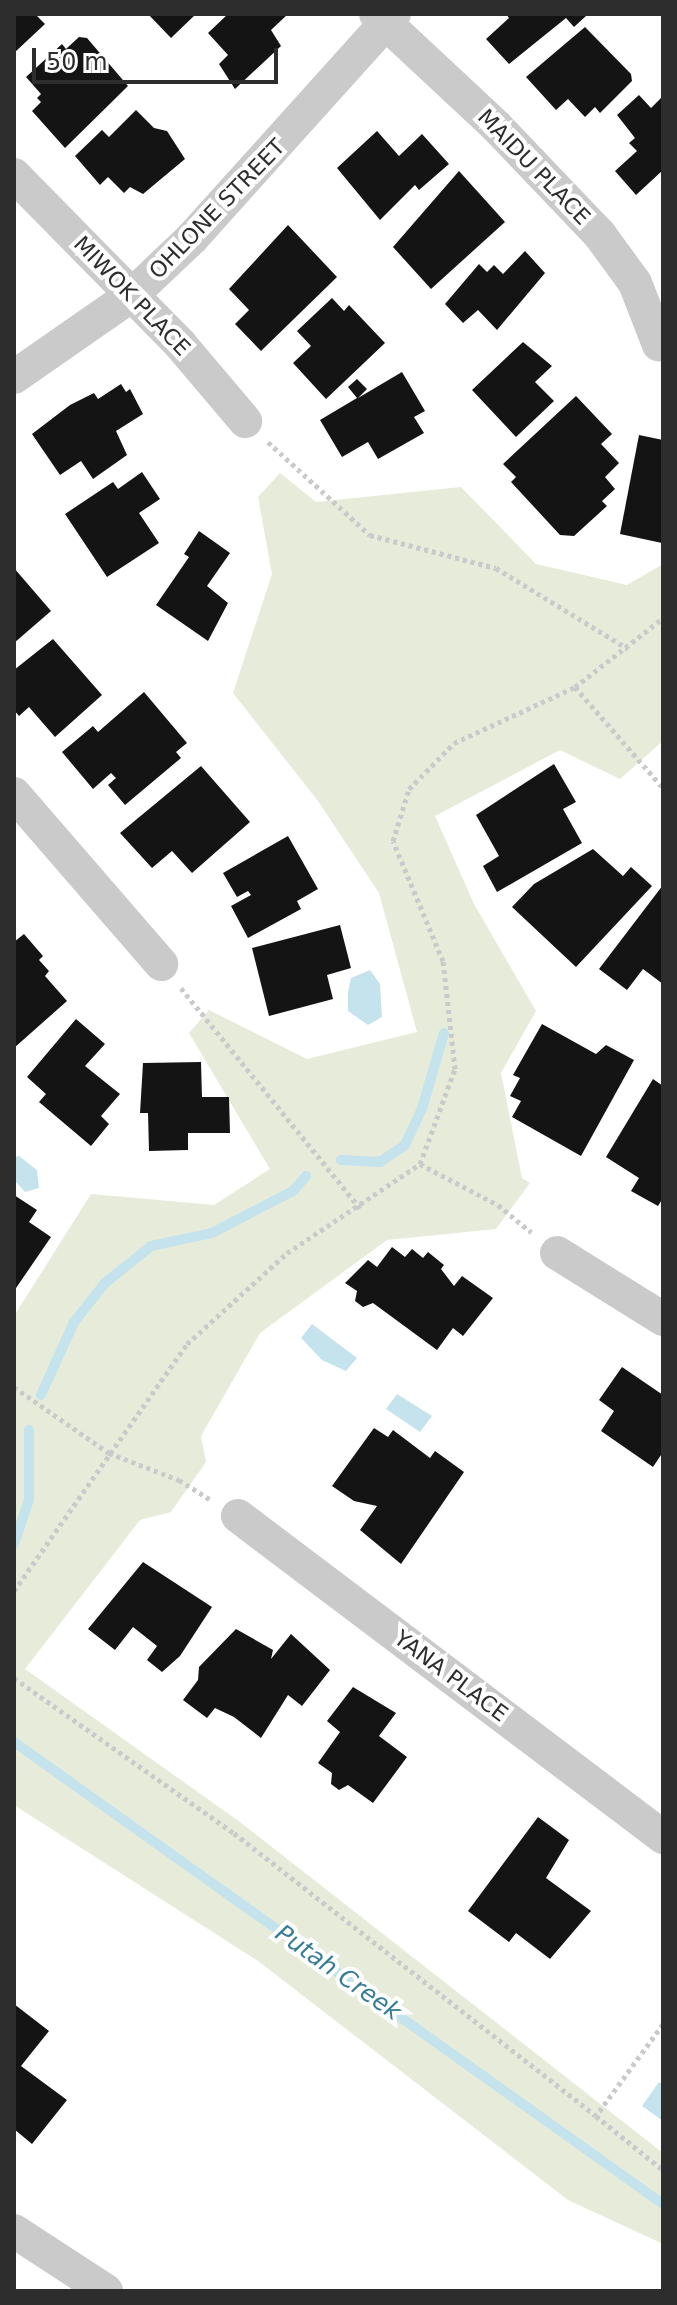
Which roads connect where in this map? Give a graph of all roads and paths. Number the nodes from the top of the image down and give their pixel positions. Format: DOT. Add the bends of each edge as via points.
graph roads {
  1 [pos="385,17"];
  2 [pos="14,175"];
  3 [pos="132,295"];
  4 [pos="659,345"];
  5 [pos="14,377"];
  6 [pos="245,421"];
  7 [pos="663,618"];
  8 [pos="628,649"];
  9 [pos="575,687"];
  10 [pos="663,788"];
  11 [pos="14,794"];
  12 [pos="161,964"];
  13 [pos="420,1164"];
  14 [pos="360,1208"];
  15 [pos="557,1253"];
  16 [pos="663,1319"];
  17 [pos="14,1387"];
  18 [pos="109,1453"];
  19 [pos="238,1516"];
  20 [pos="14,1591"];
  21 [pos="14,1678"];
  22 [pos="663,1837"];
  23 [pos="663,2024"];
  24 [pos="596,2116"];
  25 [pos="663,2170"];
  26 [pos="14,2231"];
  27 [pos="106,2291"];
  1 -- 3 [label="street, OHLONE STREET" via="301,123"];
  1 -- 4 [label="street, MAIDU PLACE" via="600,235 635,283"];
  2 -- 3 [label="street, MIWOK PLACE"];
  3 -- 5 [label="street, OHLONE STREET"];
  3 -- 6 [label="street, MIWOK PLACE"];
  6 -- 8 [label="path" via="370,535 496,568"];
  7 -- 8 [label="path"];
  8 -- 9 [label="path"];
  9 -- 10 [label="path"];
  9 -- 13 [label="path" via="454,743 409,789 393,841 443,961 455,1069"];
  11 -- 12 [label="street"];
  12 -- 14 [label="path"];
  13 -- 14 [label="path"];
  13 -- 15 [label="path" via="498,1205"];
  14 -- 18 [label="path" via="287,1253 187,1344"];
  15 -- 16 [label="street"];
  17 -- 18 [label="path"];
  18 -- 19 [label="path" via="179,1480"];
  18 -- 20 [label="path"];
  19 -- 22 [label="street, YANA PLACE"];
  21 -- 24 [label="path" via="234,1833"];
  23 -- 24 [label="path"];
  24 -- 25 [label="path"];
  26 -- 27 [label="street"];
}
